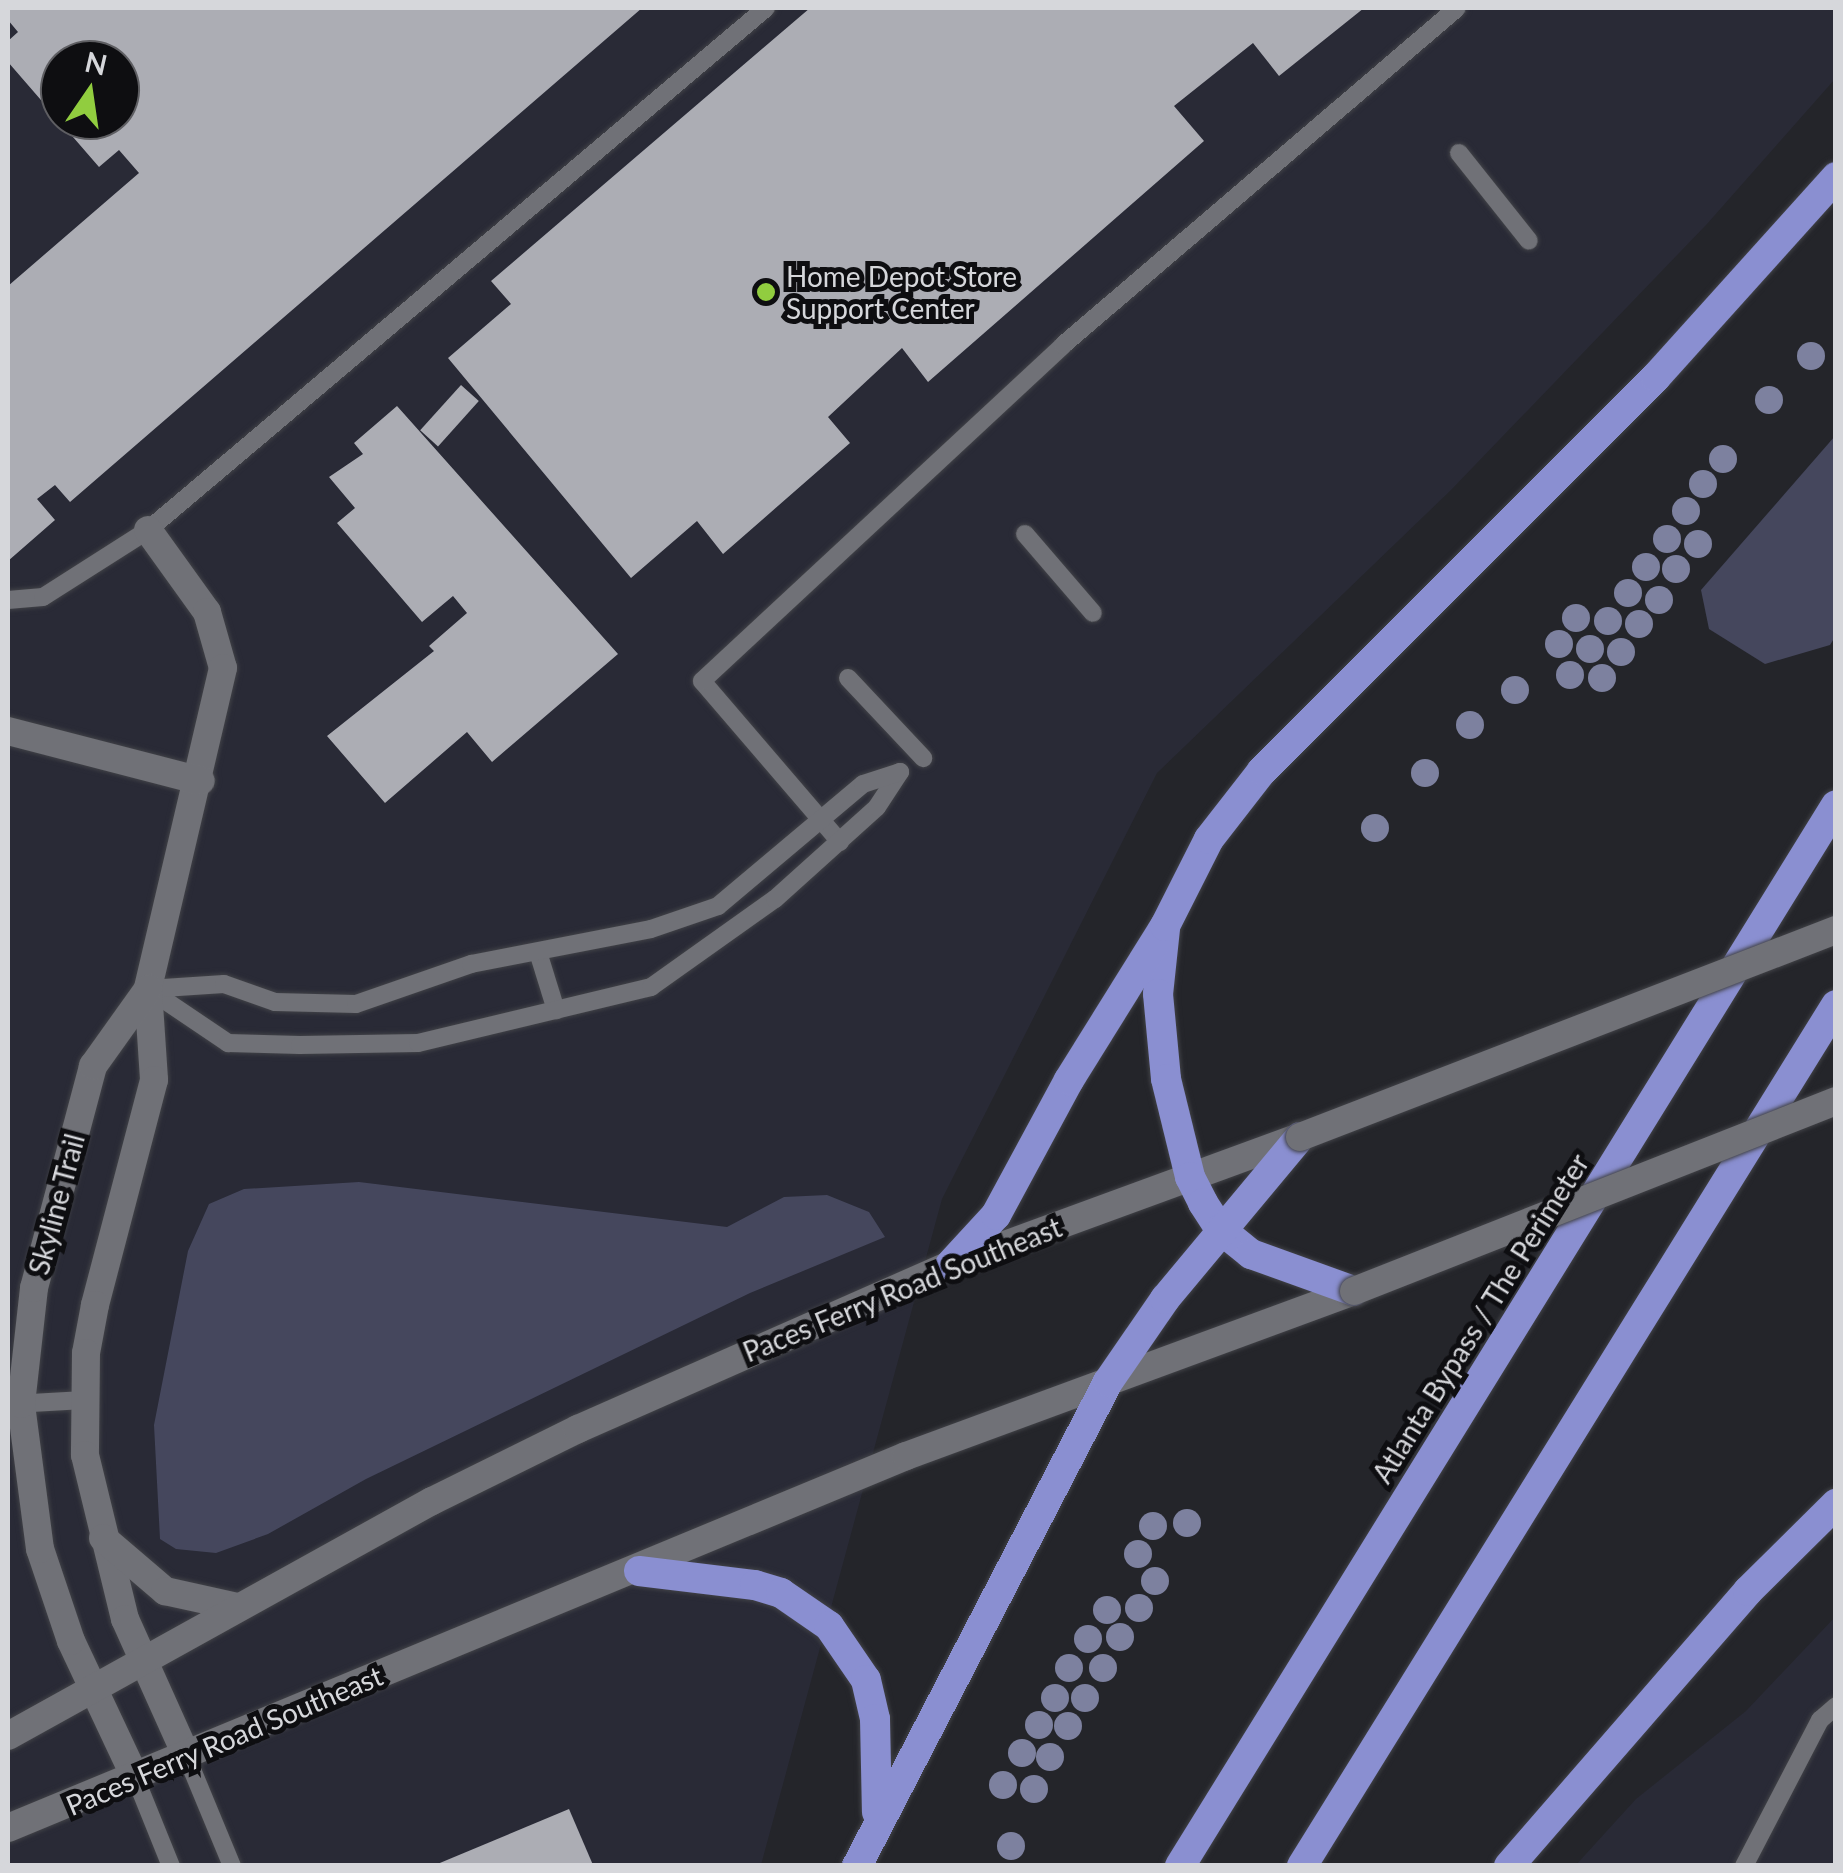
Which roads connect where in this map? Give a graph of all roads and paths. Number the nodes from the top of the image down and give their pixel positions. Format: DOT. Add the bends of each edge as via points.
graph roads {
  1 [pos="766,8"];
  2 [pos="1457,8"];
  3 [pos="1459,153"];
  4 [pos="1836,177"];
  5 [pos="1529,241"];
  6 [pos="148,530"];
  7 [pos="1025,534"];
  8 [pos="8,600"];
  9 [pos="1093,613"];
  10 [pos="848,678"];
  11 [pos="8,731"];
  12 [pos="923,758"];
  13 [pos="201,781"];
  14 [pos="1836,804"];
  15 [pos="820,818"];
  16 [pos="840,842"];
  17 [pos="1166,926"];
  18 [pos="1836,930"];
  19 [pos="538,952"];
  20 [pos="148,989"];
  21 [pos="1836,1005"];
  22 [pos="556,1010"];
  23 [pos="1836,1101"];
  24 [pos="1300,1137"];
  25 [pos="1190,1178"];
  26 [pos="1220,1229"];
  27 [pos="950,1265"];
  28 [pos="1354,1290"];
  29 [pos="1108,1382"];
  30 [pos="84,1400"];
  31 [pos="14,1404"];
  32 [pos="1836,1504"];
  33 [pos="102,1538"];
  34 [pos="638,1571"];
  35 [pos="238,1608"];
  36 [pos="142,1662"];
  37 [pos="94,1689"];
  38 [pos="1836,1706"];
  39 [pos="8,1736"];
  40 [pos="186,1754"];
  41 [pos="135,1776"];
  42 [pos="877,1818"];
  43 [pos="8,1828"];
  44 [pos="171,1866"];
  45 [pos="232,1866"];
  46 [pos="858,1866"];
  47 [pos="1180,1866"];
  48 [pos="1302,1866"];
  49 [pos="1509,1866"];
  50 [pos="1744,1866"];
  1 -- 6 [label="lane"];
  2 -- 15 [label="lane" via="1063,345 702,681"];
  3 -- 5 [label="lane"];
  4 -- 17 [label="highway" via="1656,377 1262,771 1208,839"];
  6 -- 8 [label="lane" via="43,597"];
  6 -- 13 [label="main road, Skyline Trail" via="207,612 223,668"];
  7 -- 9 [label="lane"];
  10 -- 12 [label="lane"];
  11 -- 13 [label="main road"];
  13 -- 20 [label="main road, Skyline Trail"];
  14 -- 47 [label="highway, Atlanta Bypass / The Perimeter"];
  15 -- 16 [label="lane"];
  15 -- 16 [label="lane" via="863,784 900,772 876,808"];
  15 -- 19 [label="lane" via="718,906 651,929"];
  16 -- 22 [label="lane" via="726,938 651,987"];
  17 -- 25 [label="highway" via="1160,1030"];
  17 -- 27 [label="highway" via="1068,1080 996,1215"];
  18 -- 24 [label="main road, Paces Ferry Road Southeast, bridge"];
  19 -- 20 [label="lane" via="471,964 356,1004 276,1002 224,984"];
  19 -- 22 [label="lane"];
  20 -- 22 [label="lane" via="228,1043 418,1042"];
  20 -- 30 [label="main road, Skyline Trail" via="154,1080 94,1305"];
  20 -- 31 [label="main road, Skyline Trail" via="93,1066 34,1288"];
  21 -- 48 [label="highway"];
  23 -- 28 [label="main road, Paces Ferry Road Southeast, bridge"];
  24 -- 25 [label="main road, Paces Ferry Road Southeast"];
  24 -- 26 [label="highway"];
  25 -- 26 [label="highway"];
  25 -- 27 [label="main road, Paces Ferry Road Southeast"];
  26 -- 28 [label="highway" via="1280,1268"];
  26 -- 29 [label="highway"];
  27 -- 35 [label="main road, Paces Ferry Road Southeast" via="578,1429"];
  28 -- 29 [label="main road, Paces Ferry Road Southeast"];
  29 -- 34 [label="main road, Paces Ferry Road Southeast" via="906,1456"];
  29 -- 42 [label="highway"];
  30 -- 31 [label="lane"];
  30 -- 33 [label="main road, Skyline Trail" via="86,1455"];
  31 -- 37 [label="main road, Skyline Trail" via="40,1550"];
  32 -- 49 [label="highway" via="1748,1591"];
  33 -- 35 [label="main road" via="166,1590"];
  33 -- 36 [label="main road, Skyline Trail"];
  34 -- 40 [label="main road, Paces Ferry Road Southeast"];
  34 -- 42 [label="highway" via="756,1585 828,1626 866,1680 875,1719"];
  35 -- 36 [label="main road, Paces Ferry Road Southeast"];
  36 -- 37 [label="main road, Paces Ferry Road Southeast"];
  36 -- 40 [label="main road, Skyline Trail"];
  37 -- 39 [label="main road, Paces Ferry Road Southeast"];
  37 -- 41 [label="main road, Skyline Trail"];
  38 -- 50 [label="lane" via="1820,1720"];
  40 -- 41 [label="main road, Paces Ferry Road Southeast"];
  40 -- 45 [label="lane"];
  41 -- 43 [label="main road, Paces Ferry Road Southeast"];
  41 -- 44 [label="lane"];
  42 -- 46 [label="highway"];
}
